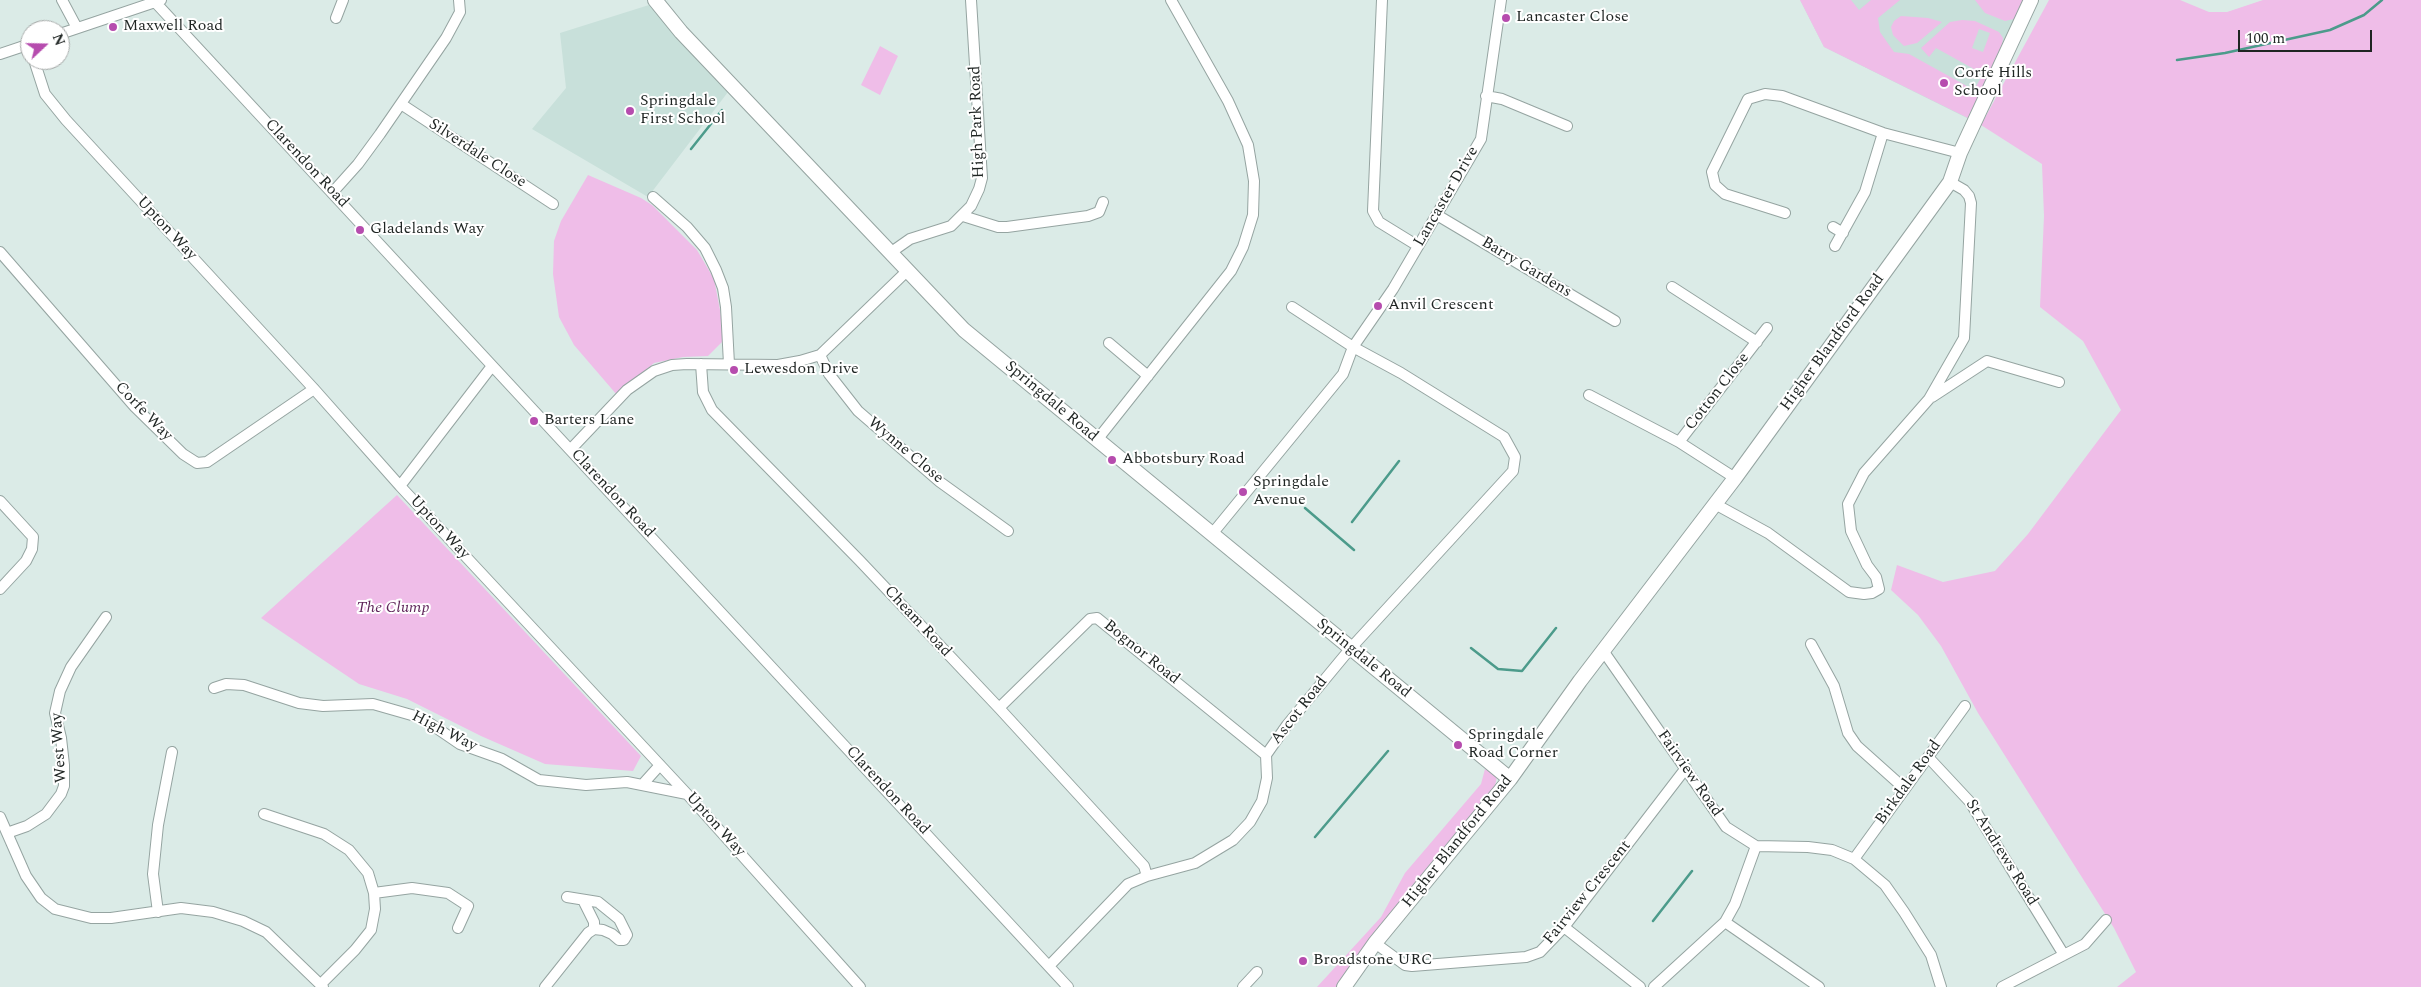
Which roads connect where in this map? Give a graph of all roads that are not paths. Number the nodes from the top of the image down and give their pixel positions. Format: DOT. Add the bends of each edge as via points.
graph roads {
  1 [pos="62,0"];
  2 [pos="343,0"];
  3 [pos="458,0"];
  4 [pos="656,0"];
  5 [pos="971,0"];
  6 [pos="1171,0"];
  7 [pos="1382,0"];
  8 [pos="1501,0"];
  9 [pos="2031,0"];
  10 [pos="156,1"];
  11 [pos="336,18"];
  12 [pos="77,28"];
  13 [pos="70,30"];
  14 [pos="20,48"];
  15 [pos="0,54"];
  16 [pos="37,70"];
  17 [pos="1486,96"];
  18 [pos="401,104"];
  19 [pos="1567,126"];
  20 [pos="1883,133"];
  21 [pos="1960,153"];
  22 [pos="1950,182"];
  23 [pos="332,193"];
  24 [pos="653,197"];
  25 [pos="1103,202"];
  26 [pos="553,204"];
  27 [pos="1785,213"];
  28 [pos="1436,215"];
  29 [pos="963,216"];
  30 [pos="1833,227"];
  31 [pos="1843,233"];
  32 [pos="1418,246"];
  33 [pos="1835,246"];
  34 [pos="0,252"];
  35 [pos="890,253"];
  36 [pos="907,271"];
  37 [pos="1672,287"];
  38 [pos="1292,306"];
  39 [pos="1615,321"];
  40 [pos="1767,328"];
  41 [pos="1757,342"];
  42 [pos="1109,343"];
  43 [pos="1353,347"];
  44 [pos="820,355"];
  45 [pos="701,364"];
  46 [pos="729,364"];
  47 [pos="492,366"];
  48 [pos="1148,376"];
  49 [pos="2059,382"];
  50 [pos="314,389"];
  51 [pos="1589,395"];
  52 [pos="1929,399"];
  53 [pos="1097,440"];
  54 [pos="1680,442"];
  55 [pos="571,449"];
  56 [pos="1735,478"];
  57 [pos="400,486"];
  58 [pos="0,501"];
  59 [pos="1715,504"];
  60 [pos="1008,531"];
  61 [pos="1212,534"];
  62 [pos="0,589"];
  63 [pos="104,617"];
  64 [pos="1811,644"];
  65 [pos="1350,649"];
  66 [pos="1604,652"];
  67 [pos="214,688"];
  68 [pos="1965,706"];
  69 [pos="998,708"];
  70 [pos="161,749"];
  71 [pos="1266,755"];
  72 [pos="1928,758"];
  73 [pos="660,765"];
  74 [pos="1686,768"];
  75 [pos="1510,779"];
  76 [pos="642,785"];
  77 [pos="1905,789"];
  78 [pos="687,794"];
  79 [pos="264,814"];
  80 [pos="0,817"];
  81 [pos="7,833"];
  82 [pos="1756,846"];
  83 [pos="1854,859"];
  84 [pos="1147,876"];
  85 [pos="374,893"];
  86 [pos="567,897"];
  87 [pos="583,900"];
  88 [pos="158,912"];
  89 [pos="2106,920"];
  90 [pos="1725,922"];
  91 [pos="1564,926"];
  92 [pos="458,928"];
  93 [pos="594,929"];
  94 [pos="1376,943"];
  95 [pos="2064,955"];
  96 [pos="1049,966"];
  97 [pos="1257,972"];
  98 [pos="322,986"];
  99 [pos="545,987"];
  100 [pos="860,987"];
  101 [pos="1068,987"];
  102 [pos="1243,987"];
  103 [pos="1344,987"];
  104 [pos="1640,987"];
  105 [pos="1654,987"];
  106 [pos="1819,987"];
  107 [pos="1942,987"];
  108 [pos="2002,987"];
  1 -- 12 [label="street"];
  2 -- 11 [label="street"];
  3 -- 18 [label="street" via="460,12 456,22"];
  4 -- 35 [label="main road, Springdale Road" via="681,32"];
  5 -- 29 [label="street, High Park Road" via="982,178 976,198"];
  6 -- 48 [label="street" via="1240,125 1252,161 1254,197 1248,230 1231,271"];
  7 -- 32 [label="street" via="1373,211 1379,222"];
  8 -- 17 [label="street, Lancaster Drive"];
  9 -- 21 [label="main road, Higher Blandford Road"];
  10 -- 12 [label="street"];
  10 -- 23 [label="street, Clarendon Road"];
  12 -- 13 [label="street"];
  14 -- 15 [label="street"];
  16 -- 50 [label="street, Upton Way" via="45,94 66,120"];
  17 -- 19 [label="street" via="1502,99"];
  17 -- 28 [label="street, Lancaster Drive" via="1481,139"];
  18 -- 23 [label="street" via="358,164"];
  18 -- 26 [label="street, Silverdale Close"];
  20 -- 21 [label="street"];
  20 -- 27 [label="street" via="1782,96 1765,94 1748,99 1712,172 1714,185 1725,194 1764,212"];
  20 -- 31 [label="street" via="1865,192"];
  21 -- 22 [label="main road, Higher Blandford Road"];
  22 -- 52 [label="street" via="1964,190 1971,203 1964,338"];
  22 -- 56 [label="main road, Higher Blandford Road"];
  23 -- 47 [label="street, Clarendon Road"];
  24 -- 46 [label="street" via="705,248 716,270 726,307"];
  25 -- 29 [label="street" via="1099,212 1088,216 1007,227"];
  28 -- 32 [label="street, Lancaster Drive"];
  28 -- 39 [label="street, Barry Gardens"];
  29 -- 35 [label="street, High Park Road" via="951,226 910,239"];
  30 -- 31 [label="street"];
  31 -- 33 [label="street"];
  32 -- 43 [label="street, Lancaster Drive"];
  34 -- 50 [label="street, Corfe Way" via="135,406 183,454 197,463 207,462"];
  35 -- 36 [label="main road, Springdale Road"];
  36 -- 44 [label="street"];
  36 -- 53 [label="main road, Springdale Road" via="964,330"];
  37 -- 41 [label="street, Cotton Close"];
  38 -- 43 [label="street"];
  40 -- 41 [label="street, Cotton Close"];
  41 -- 54 [label="street, Cotton Close"];
  42 -- 48 [label="street"];
  43 -- 61 [label="street" via="1344,374"];
  43 -- 65 [label="street" via="1504,437 1515,457 1513,471"];
  44 -- 46 [label="street" via="778,365"];
  44 -- 60 [label="street, Wynne Close" via="829,374 858,411 940,482"];
  45 -- 46 [label="street"];
  45 -- 55 [label="street" via="672,365 654,371 627,390"];
  45 -- 69 [label="street, Cheam Road" via="703,392 712,410"];
  47 -- 55 [label="street, Clarendon Road"];
  47 -- 57 [label="street"];
  48 -- 53 [label="street"];
  49 -- 52 [label="street" via="1987,360"];
  50 -- 57 [label="street, Upton Way"];
  51 -- 54 [label="street, Cotton Close"];
  52 -- 59 [label="street" via="1864,473 1848,504 1851,531 1878,583 1879,589 1872,593 1855,595 1839,587 1768,533"];
  53 -- 61 [label="main road, Springdale Road"];
  54 -- 56 [label="street, Cotton Close"];
  55 -- 96 [label="street, Clarendon Road"];
  56 -- 59 [label="main road, Higher Blandford Road"];
  57 -- 73 [label="street, Upton Way"];
  58 -- 62 [label="street" via="33,537 32,549 26,560"];
  59 -- 66 [label="main road, Higher Blandford Road"];
  61 -- 65 [label="main road, Springdale Road"];
  63 -- 81 [label="street, West Way" via="71,667 60,692 55,713 62,738 64,764 61,794 46,814"];
  64 -- 77 [label="street" via="1834,686 1848,733 1857,746"];
  65 -- 71 [label="street, Ascot Road"];
  65 -- 75 [label="main road, Springdale Road"];
  66 -- 74 [label="street, Fairview Road"];
  66 -- 75 [label="main road, Higher Blandford Road"];
  67 -- 76 [label="street, High Way" via="226,684 244,685 299,703 323,706 373,704 422,718 460,744 502,759 539,780"];
  68 -- 72 [label="street, Birkdale Road"];
  69 -- 71 [label="street, Bognor Road" via="1090,619 1097,618"];
  69 -- 84 [label="street, Cheam Road" via="1144,866"];
  70 -- 88 [label="street" via="175,753 158,825 153,874"];
  71 -- 84 [label="street, Ascot Road" via="1267,778 1262,801 1239,834 1195,863"];
  72 -- 77 [label="street, Birkdale Road"];
  72 -- 95 [label="street, St Andrews Road" via="1970,802"];
  73 -- 76 [label="street"];
  73 -- 78 [label="street, Upton Way"];
  74 -- 82 [label="street, Fairview Road" via="1726,827"];
  74 -- 91 [label="street, Fairview Crescent"];
  75 -- 94 [label="main road, Higher Blandford Road"];
  76 -- 78 [label="street, High Way"];
  77 -- 83 [label="street, Birkdale Road"];
  78 -- 100 [label="street, Upton Way"];
  79 -- 85 [label="street" via="324,834 349,850 368,873"];
  80 -- 81 [label="street"];
  81 -- 88 [label="street" via="26,876 42,898 55,909 91,918"];
  82 -- 83 [label="street" via="1832,850"];
  82 -- 90 [label="street"];
  83 -- 107 [label="street" via="1885,885 1931,955"];
  84 -- 96 [label="street, Ascot Road" via="1128,884"];
  85 -- 92 [label="street" via="412,888 448,893 468,906"];
  85 -- 98 [label="street" via="376,909 371,930"];
  86 -- 87 [label="street"];
  87 -- 93 [label="street"];
  87 -- 93 [label="street" via="598,902 608,908 619,919 627,935 624,940 619,940 612,934"];
  88 -- 98 [label="street" via="194,908 243,921 266,932"];
  89 -- 95 [label="street" via="2084,944"];
  90 -- 105 [label="street"];
  90 -- 106 [label="street"];
  91 -- 94 [label="street, Fairview Crescent" via="1546,948 1526,957 1412,966 1405,965"];
  91 -- 104 [label="street"];
  93 -- 99 [label="street"];
  94 -- 103 [label="main road, Higher Blandford Road"];
  95 -- 108 [label="street"];
  96 -- 101 [label="street, Clarendon Road"];
  97 -- 102 [label="street"];
}
